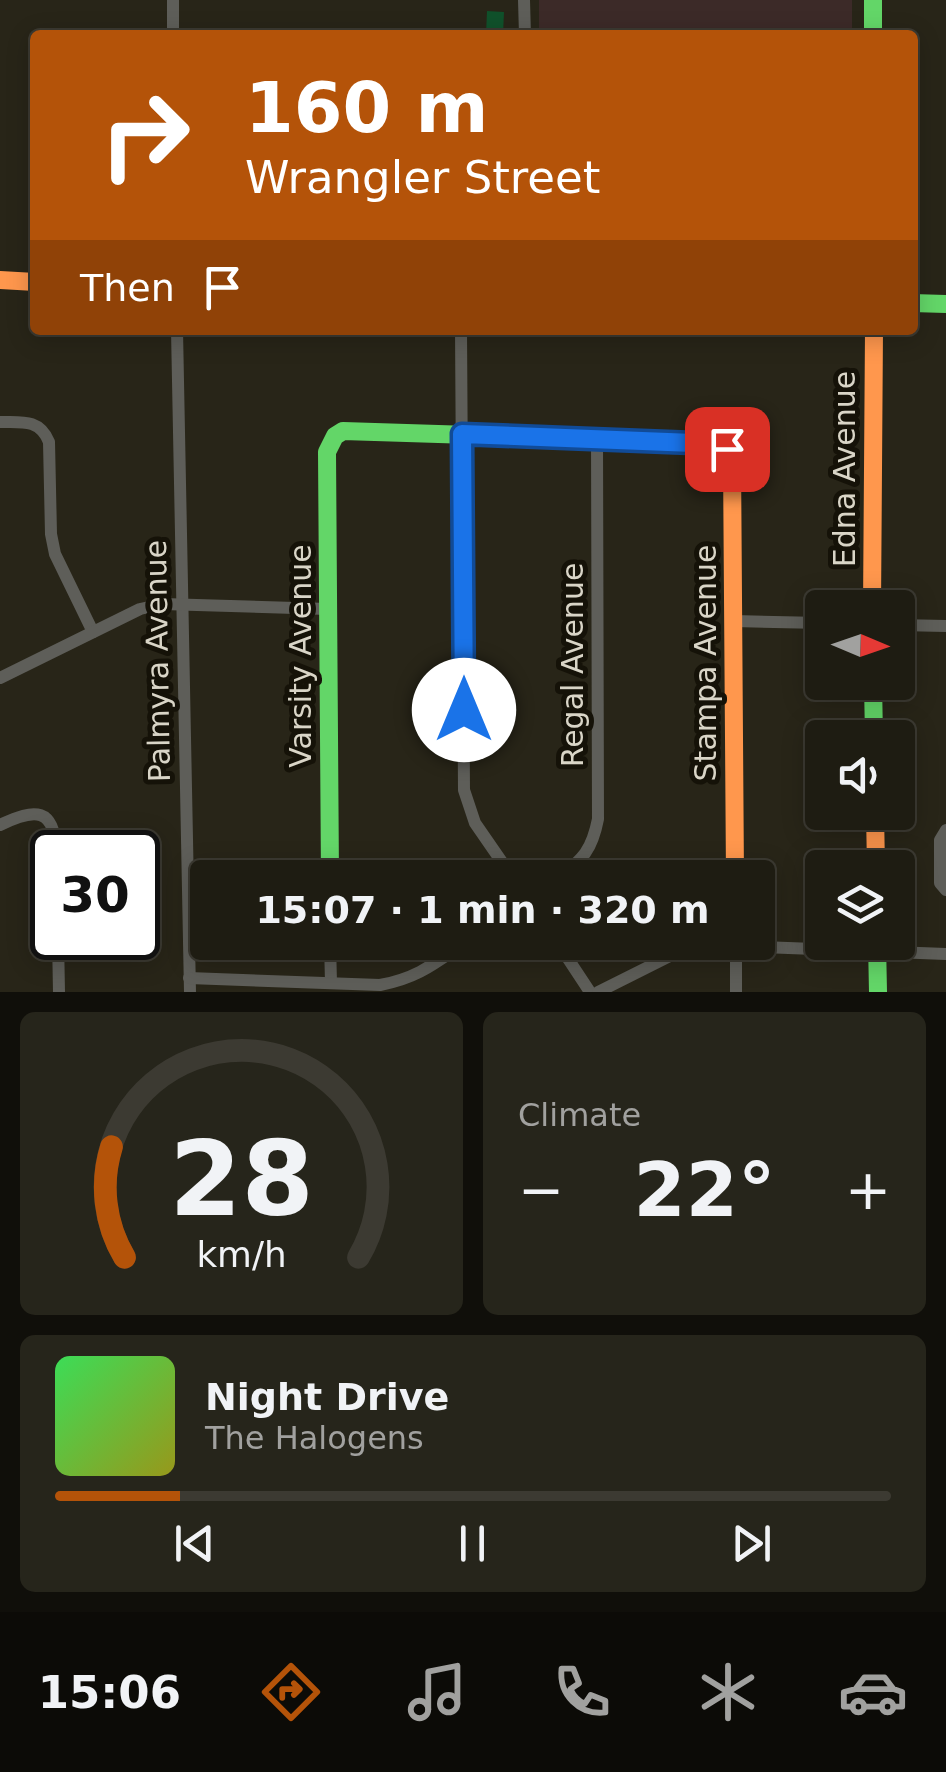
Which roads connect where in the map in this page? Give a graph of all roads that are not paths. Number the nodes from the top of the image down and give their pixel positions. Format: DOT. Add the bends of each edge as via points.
graph roads {
  1 [pos="173,0"];
  2 [pos="524,0"];
  3 [pos="873,0"];
  4 [pos="173,30"];
  5 [pos="525,30"];
  6 [pos="873,30"];
  7 [pos="0,280"];
  8 [pos="30,282"];
  9 [pos="918,303"];
  10 [pos="946,304"];
  11 [pos="177,335"];
  12 [pos="461,335"];
  13 [pos="874,335"];
  14 [pos="0,422"];
  15 [pos="462,434"];
  16 [pos="597,438"];
  17 [pos="872,590"];
  18 [pos="182,605"];
  19 [pos="328,610"];
  20 [pos="734,621"];
  21 [pos="805,623"];
  22 [pos="915,625"];
  23 [pos="946,626"];
  24 [pos="92,632"];
  25 [pos="0,678"];
  26 [pos="0,825"];
  27 [pos="53,830"];
  28 [pos="946,830"];
  29 [pos="330,860"];
  30 [pos="501,860"];
  31 [pos="582,860"];
  32 [pos="735,860"];
  33 [pos="946,890"];
  34 [pos="775,945"];
  35 [pos="805,945"];
  36 [pos="915,951"];
  37 [pos="946,954"];
  38 [pos="58,960"];
  39 [pos="330,960"];
  40 [pos="440,960"];
  41 [pos="568,960"];
  42 [pos="662,960"];
  43 [pos="736,960"];
  44 [pos="877,960"];
  45 [pos="331,983"];
  46 [pos="190,985"];
  47 [pos="58,992"];
  48 [pos="590,992"];
  49 [pos="598,992"];
  50 [pos="736,992"];
  51 [pos="878,992"];
  1 -- 4 [label="street"];
  2 -- 5 [label="street"];
  3 -- 6 [label="street"];
  7 -- 8 [label="street"];
  9 -- 10 [label="street"];
  11 -- 18 [label="street, Palmyra Avenue"];
  12 -- 15 [label="street"];
  13 -- 17 [label="street, Edna Avenue"];
  14 -- 24 [label="street" via="32,422 49,442 55,554"];
  15 -- 16 [label="street"];
  15 -- 19 [label="street, Varsity Avenue" via="335,436 326,452"];
  15 -- 30 [label="street" via="464,790 475,823"];
  16 -- 20 [label="street, Stampa Avenue" via="727,449"];
  16 -- 31 [label="street, Regal Avenue" via="598,819"];
  18 -- 19 [label="street"];
  18 -- 24 [label="street" via="140,609"];
  18 -- 46 [label="street, Palmyra Avenue"];
  19 -- 29 [label="street, Varsity Avenue"];
  20 -- 21 [label="street"];
  20 -- 32 [label="street, Stampa Avenue"];
  22 -- 23 [label="street"];
  24 -- 25 [label="street"];
  26 -- 27 [label="street" via="34,812"];
  28 -- 33 [label="street" via="940,840 940,883"];
  34 -- 35 [label="street"];
  36 -- 37 [label="street"];
  38 -- 47 [label="street"];
  39 -- 45 [label="street"];
  40 -- 45 [label="street" via="402,981"];
  41 -- 48 [label="street"];
  42 -- 49 [label="street"];
  43 -- 50 [label="street"];
  44 -- 51 [label="street"];
  45 -- 46 [label="street"];
}
